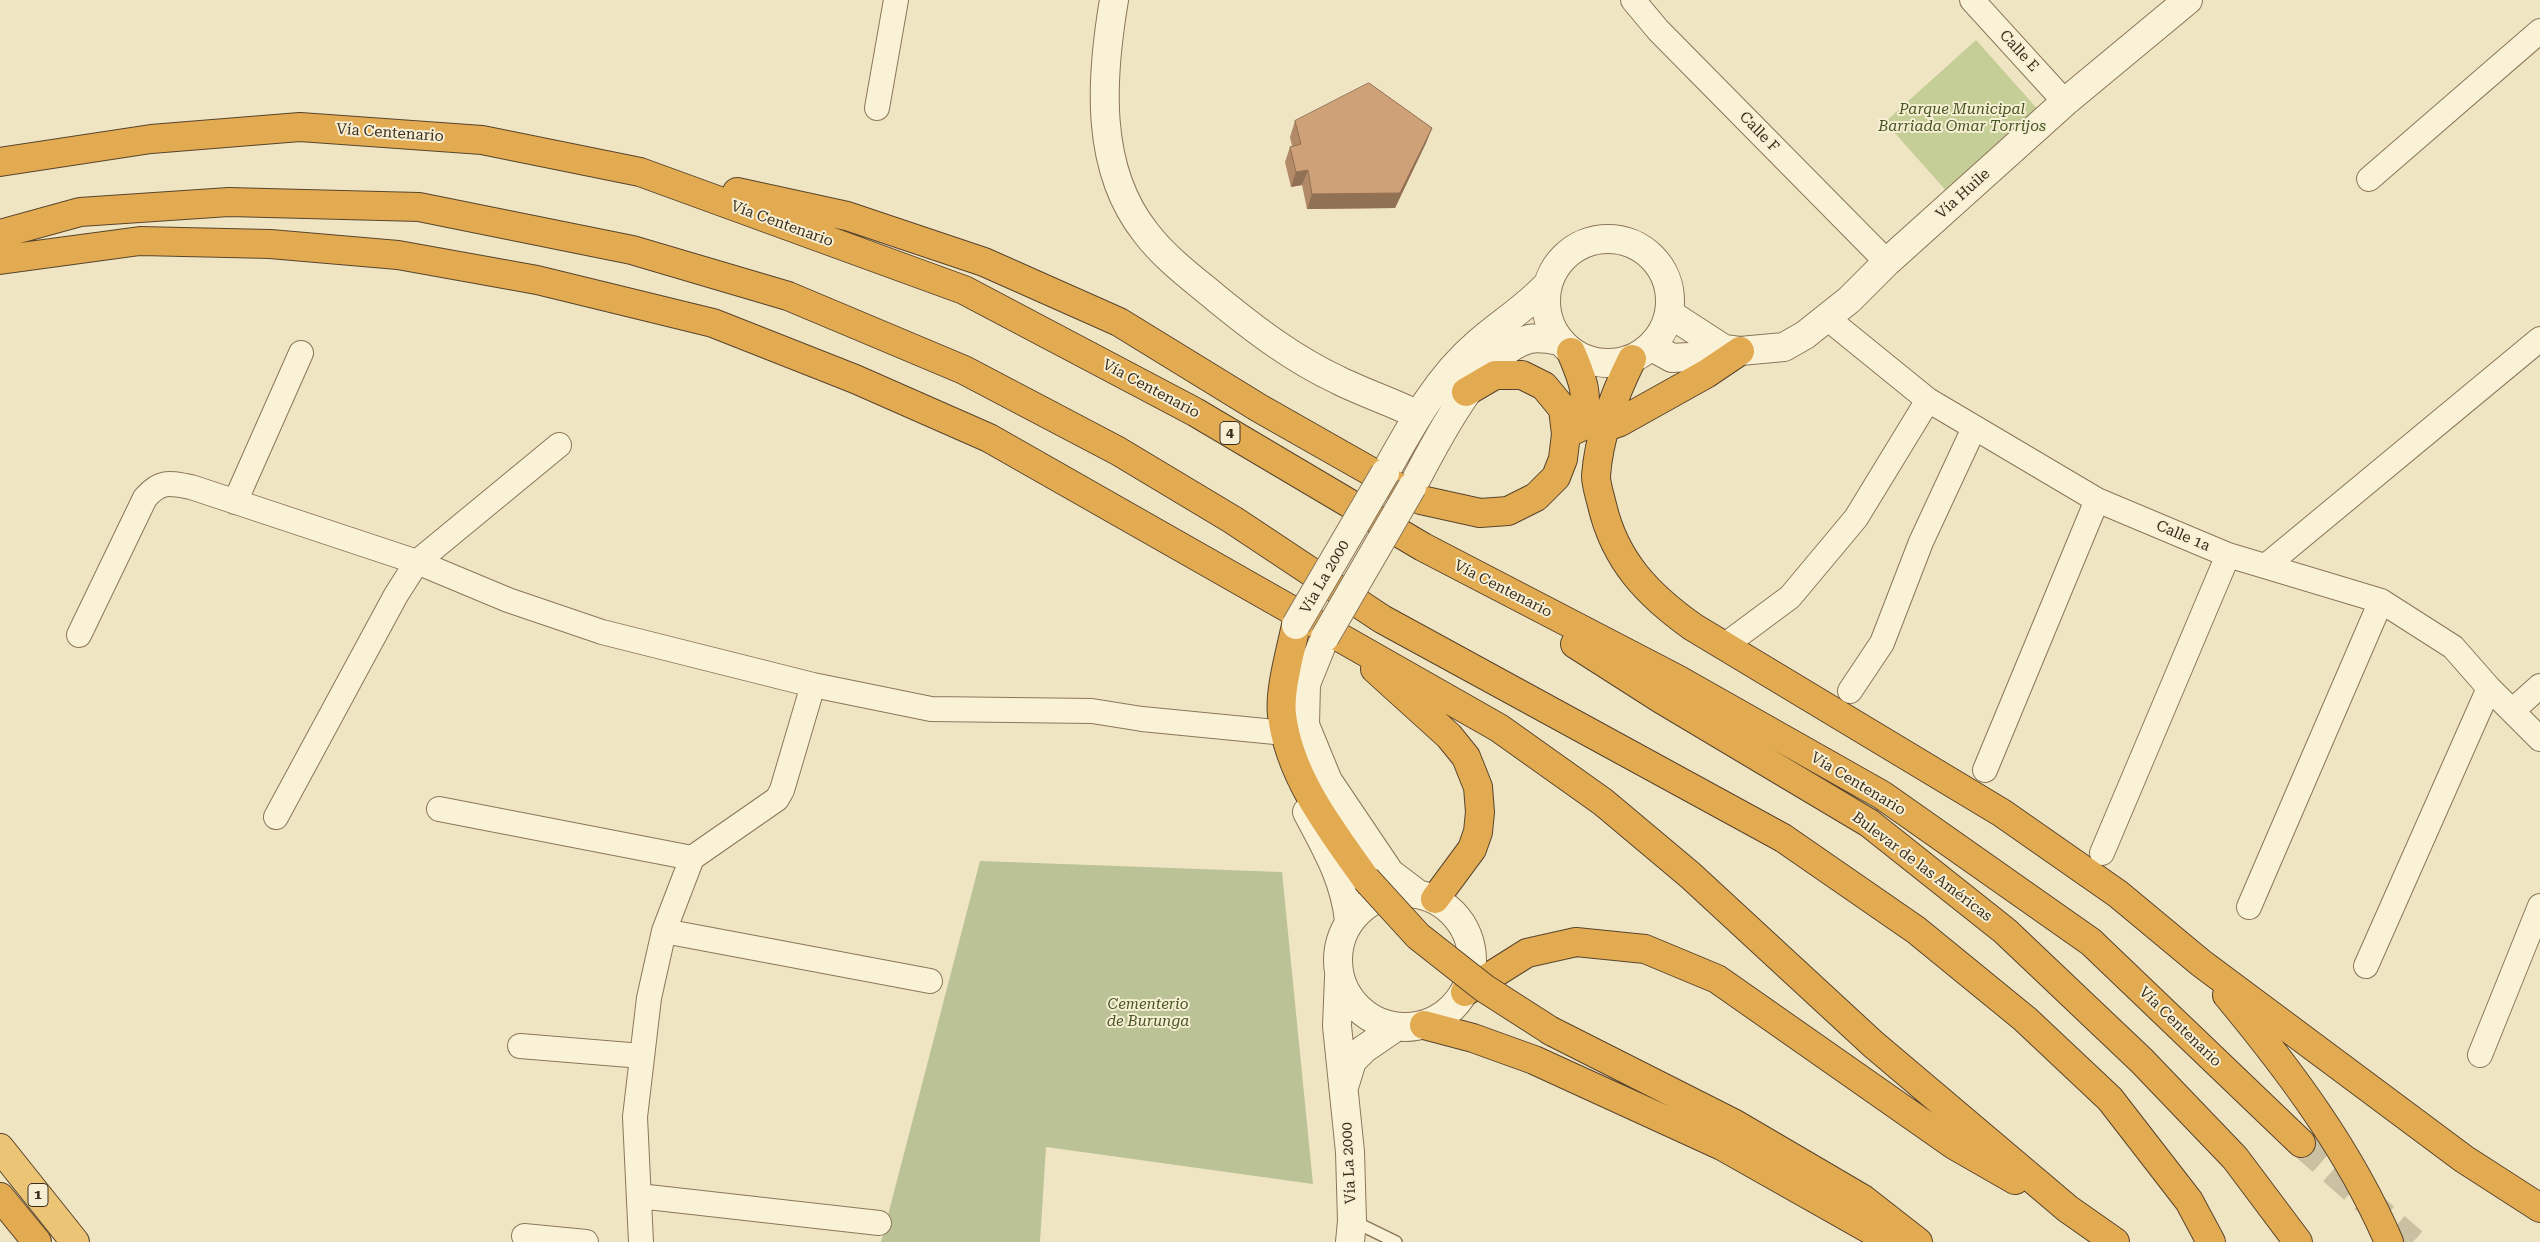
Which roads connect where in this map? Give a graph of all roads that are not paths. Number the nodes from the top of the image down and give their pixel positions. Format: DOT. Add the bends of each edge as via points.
graph roads {
  1 [pos="896,0"];
  2 [pos="1114,0"];
  3 [pos="1633,0"];
  4 [pos="1972,0"];
  5 [pos="2188,0"];
  6 [pos="2540,31"];
  7 [pos="2065,102"];
  8 [pos="877,108"];
  9 [pos="0,162"];
  10 [pos="640,172"];
  11 [pos="2369,179"];
  12 [pos="0,234"];
  13 [pos="0,260"];
  14 [pos="1887,262"];
  15 [pos="1548,284"];
  16 [pos="1670,314"];
  17 [pos="1827,318"];
  18 [pos="2540,339"];
  19 [pos="1565,346"];
  20 [pos="1732,350"];
  21 [pos="301,353"];
  22 [pos="1642,353"];
  23 [pos="1466,392"];
  24 [pos="1928,400"];
  25 [pos="1418,415"];
  26 [pos="1606,427"];
  27 [pos="1974,428"];
  28 [pos="1566,434"];
  29 [pos="559,445"];
  30 [pos="2097,500"];
  31 [pos="235,502"];
  32 [pos="1423,547"];
  33 [pos="2228,555"];
  34 [pos="417,562"];
  35 [pos="2267,565"];
  36 [pos="2381,601"];
  37 [pos="1296,625"];
  38 [pos="80,636"];
  39 [pos="1334,638"];
  40 [pos="1732,640"];
  41 [pos="813,685"];
  42 [pos="2540,686"];
  43 [pos="2489,688"];
  44 [pos="1850,692"];
  45 [pos="2512,711"];
  46 [pos="1275,732"];
  47 [pos="2540,739"];
  48 [pos="1985,770"];
  49 [pos="438,809"];
  50 [pos="276,817"];
  51 [pos="2102,853"];
  52 [pos="692,858"];
  53 [pos="1425,896"];
  54 [pos="2540,906"];
  55 [pos="2250,907"];
  56 [pos="1349,921"];
  57 [pos="664,931"];
  58 [pos="2200,963"];
  59 [pos="2366,966"];
  60 [pos="1339,974"];
  61 [pos="930,981"];
  62 [pos="1465,992"];
  63 [pos="1424,1025"];
  64 [pos="1396,1027"];
  65 [pos="520,1046"];
  66 [pos="2480,1055"];
  67 [pos="642,1056"];
  68 [pos="1345,1084"];
  69 [pos="2301,1143"];
  70 [pos="0,1148"];
  71 [pos="638,1196"];
  72 [pos="0,1197"];
  73 [pos="2540,1208"];
  74 [pos="2068,1209"];
  75 [pos="879,1223"];
  76 [pos="1351,1232"];
  77 [pos="524,1236"];
  78 [pos="37,1242"];
  79 [pos="75,1242"];
  80 [pos="586,1242"];
  81 [pos="641,1242"];
  82 [pos="1396,1242"];
  83 [pos="1892,1242"];
  84 [pos="1918,1242"];
  85 [pos="2115,1242"];
  86 [pos="2211,1242"];
  87 [pos="2298,1242"];
  88 [pos="2389,1242"];
  1 -- 8 [label="street"];
  2 -- 25 [label="street" via="1103,107 1111,156 1126,204 1146,234 1174,263 1290,354 1339,381"];
  3 -- 14 [label="street, Calle F" via="1665,37"];
  4 -- 7 [label="street, Calle E"];
  5 -- 7 [label="street, Vía Huile"];
  6 -- 11 [label="street"];
  7 -- 14 [label="street, Vía Huile"];
  9 -- 10 [label="highway, Vía Centenario / 4" via="152,139 300,128 482,140"];
  10 -- 28 [label="highway" via="847,216 984,262 1120,322 1259,408 1421,500 1480,513 1508,511 1536,497 1556,477"];
  10 -- 32 [label="highway, Vía Centenario / 4" via="964,290 1195,412"];
  12 -- 86 [label="highway" via="80,212 229,202 420,207 632,250 788,296 964,370 1134,460 1233,520 1382,620 1783,838 1916,930 2024,1019 2110,1100 2189,1201"];
  13 -- 39 [label="highway" via="140,241 270,244 388,254 537,280 713,323 855,379 989,438"];
  14 -- 17 [label="street, Vía Huile"];
  15 -- 16 [label="street" via="1557,265 1572,250 1591,241 1633,244 1651,256 1664,272 1670,293"];
  15 -- 19 [label="street" via="1545,304 1550,324"];
  15 -- 25 [label="street, Vía La 2000" via="1530,303 1478,343 1444,378"];
  16 -- 20 [label="street"];
  16 -- 22 [label="street"];
  17 -- 20 [label="street, Vía Huile" via="1784,347"];
  17 -- 24 [label="street, Calle 1a"];
  18 -- 35 [label="street"];
  19 -- 22 [label="street" via="1590,362 1611,364"];
  19 -- 23 [label="street, Vía La 2000" via="1530,339 1512,347"];
  19 -- 28 [label="highway" via="1584,382 1585,411 1581,427"];
  20 -- 22 [label="street, Vía Huile" via="1707,356 1672,358"];
  20 -- 26 [label="highway" via="1706,374"];
  21 -- 31 [label="street"];
  22 -- 26 [label="highway" via="1614,396"];
  23 -- 28 [label="highway" via="1495,375 1522,375 1544,386 1563,408"];
  23 -- 39 [label="street, Vía La 2000, bridge" via="1412,487"];
  24 -- 27 [label="street, Calle 1a"];
  24 -- 40 [label="street" via="1856,518 1790,597"];
  25 -- 37 [label="street, Vía La 2000, bridge"];
  26 -- 58 [label="highway" via="1596,477 1608,530 1627,566 1662,605 1701,632 2002,813 2118,894"];
  27 -- 30 [label="street, Calle 1a"];
  27 -- 44 [label="street" via="1922,542 1882,642"];
  29 -- 34 [label="street"];
  30 -- 33 [label="street, Calle 1a"];
  30 -- 48 [label="street"];
  31 -- 34 [label="street"];
  31 -- 38 [label="street" via="191,487 167,483 154,489 145,498"];
  32 -- 69 [label="highway, Vía Centenario / 4" via="1677,679 1882,795 2091,942"];
  32 -- 87 [label="highway, Bulevar de las Américas" via="1661,699 1870,823 2006,931 2142,1061 2235,1158"];
  33 -- 35 [label="street, Calle 1a"];
  33 -- 51 [label="street"];
  34 -- 41 [label="street" via="508,600 602,632"];
  34 -- 50 [label="street"];
  35 -- 36 [label="street, Calle 1a"];
  36 -- 43 [label="street, Calle 1a" via="2453,648"];
  36 -- 55 [label="street"];
  37 -- 46 [label="street, Vía La 2000" via="1277,663 1270,706"];
  37 -- 84 [label="highway, bridge" via="1281,714 1293,764 1336,838 1366,879 1418,936 1484,988 1551,1031 1735,1124 1863,1199"];
  39 -- 53 [label="street, Vía La 2000" via="1306,684 1305,725 1328,781 1390,873"];
  39 -- 53 [label="highway" via="1449,736 1466,757 1478,787 1480,812 1472,849"];
  39 -- 74 [label="highway" via="1499,728 1603,802 1690,875 1873,1044"];
  41 -- 46 [label="street" via="931,709 1092,711"];
  41 -- 52 [label="street" via="777,799"];
  42 -- 45 [label="street"];
  43 -- 45 [label="street, Calle 1a"];
  43 -- 59 [label="street"];
  45 -- 47 [label="street, Calle 1a"];
  46 -- 56 [label="street, Vía La 2000" via="1292,784 1336,865"];
  49 -- 52 [label="street"];
  52 -- 57 [label="street"];
  53 -- 56 [label="street" via="1390,893 1366,904"];
  53 -- 62 [label="street" via="1453,912 1468,936 1472,972"];
  54 -- 66 [label="street"];
  56 -- 60 [label="street" via="1338,946"];
  57 -- 61 [label="street"];
  57 -- 67 [label="street" via="649,998"];
  58 -- 73 [label="highway" via="2464,1159"];
  58 -- 88 [label="highway" via="2271,1049 2339,1145"];
  60 -- 64 [label="street" via="1350,999 1370,1018"];
  60 -- 68 [label="street, Vía La 2000" via="1337,1026"];
  62 -- 63 [label="street" via="1448,1013"];
  62 -- 74 [label="highway" via="1527,953 1576,942 1645,949 1717,979 1954,1145"];
  63 -- 64 [label="street"];
  63 -- 83 [label="highway" via="1534,1060 1722,1146"];
  64 -- 68 [label="street, Vía La 2000" via="1352,1061"];
  65 -- 67 [label="street"];
  67 -- 71 [label="street" via="635,1117"];
  68 -- 76 [label="street, Vía La 2000"];
  70 -- 79 [label="highway, 1"];
  71 -- 75 [label="street"];
  71 -- 81 [label="street"];
  72 -- 78 [label="highway"];
  74 -- 85 [label="highway"];
  76 -- 82 [label="lane"];
  77 -- 80 [label="street"];
}
